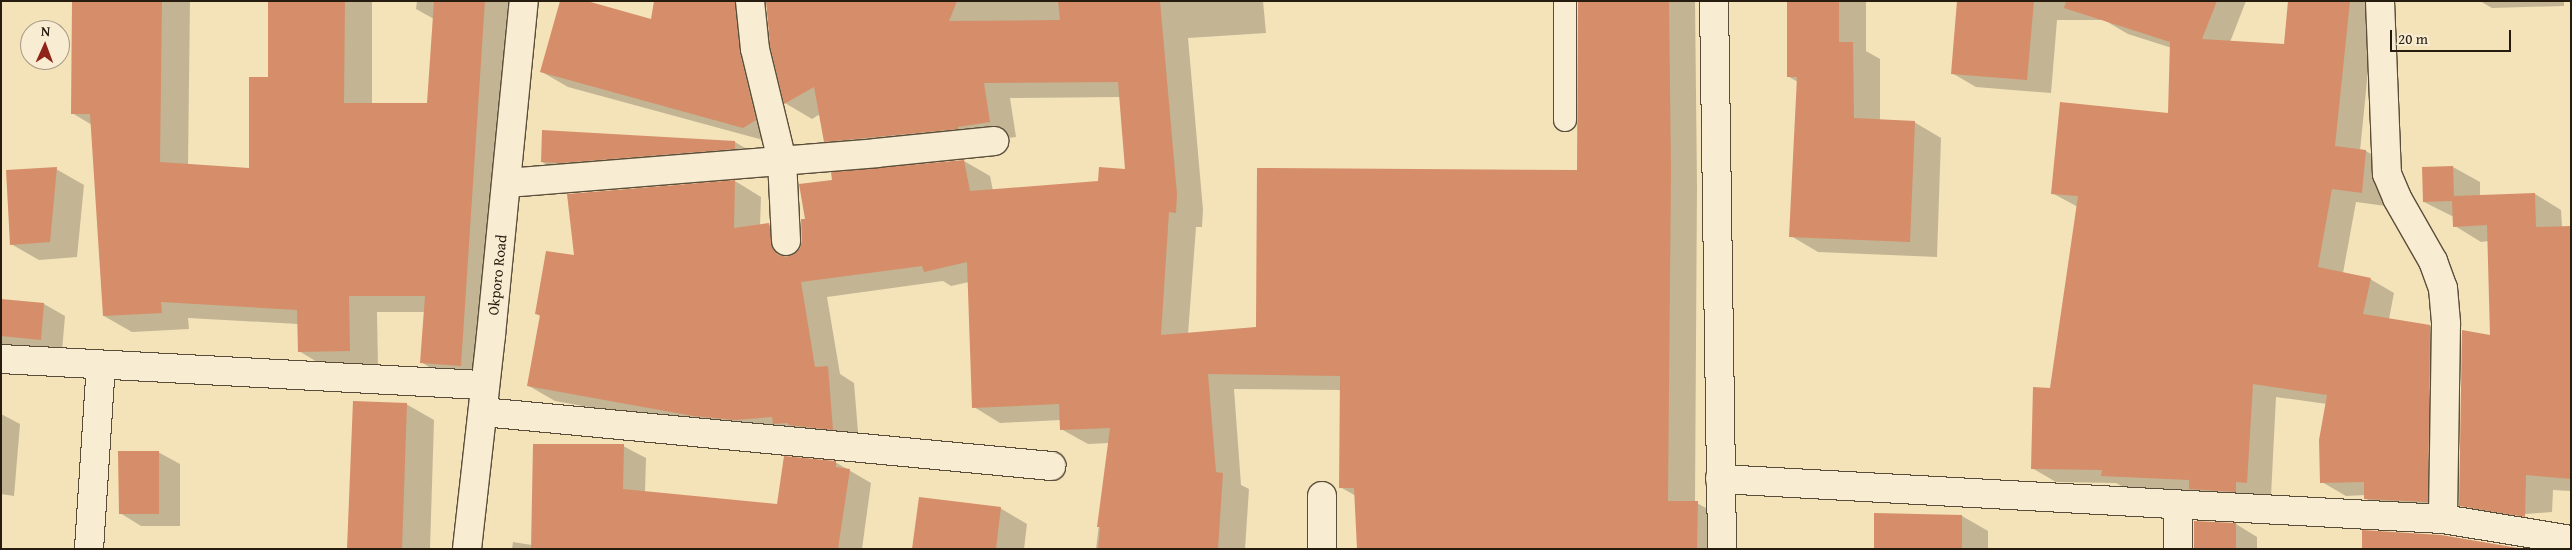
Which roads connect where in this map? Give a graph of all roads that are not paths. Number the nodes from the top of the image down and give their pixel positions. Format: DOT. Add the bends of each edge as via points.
graph roads {
  1 [pos="524,1"];
  2 [pos="750,1"];
  3 [pos="1566,1"];
  4 [pos="1714,1"];
  5 [pos="2380,1"];
  6 [pos="1565,120"];
  7 [pos="994,141"];
  8 [pos="782,161"];
  9 [pos="507,183"];
  10 [pos="786,241"];
  11 [pos="1,359"];
  12 [pos="101,364"];
  13 [pos="486,385"];
  14 [pos="482,412"];
  15 [pos="1051,466"];
  16 [pos="1720,478"];
  17 [pos="1322,496"];
  18 [pos="2178,505"];
  19 [pos="2443,519"];
  20 [pos="2571,540"];
  21 [pos="89,549"];
  22 [pos="467,549"];
  23 [pos="1322,549"];
  24 [pos="1722,549"];
  25 [pos="2178,549"];
  1 -- 9 [label="street, Okporo Road"];
  2 -- 8 [label="street" via="755,49"];
  3 -- 6 [label="lane"];
  4 -- 16 [label="street"];
  5 -- 19 [label="street" via="2387,174 2433,261 2443,288 2446,324"];
  7 -- 8 [label="street"];
  8 -- 9 [label="street"];
  8 -- 10 [label="street"];
  9 -- 13 [label="street, Okporo Road"];
  11 -- 12 [label="street"];
  12 -- 13 [label="street"];
  12 -- 21 [label="street"];
  13 -- 14 [label="street, Okporo Road"];
  14 -- 15 [label="street"];
  14 -- 22 [label="street, Okporo Road"];
  16 -- 18 [label="street"];
  16 -- 24 [label="street"];
  17 -- 23 [label="street"];
  18 -- 19 [label="street"];
  18 -- 25 [label="street"];
  19 -- 20 [label="street"];
}
